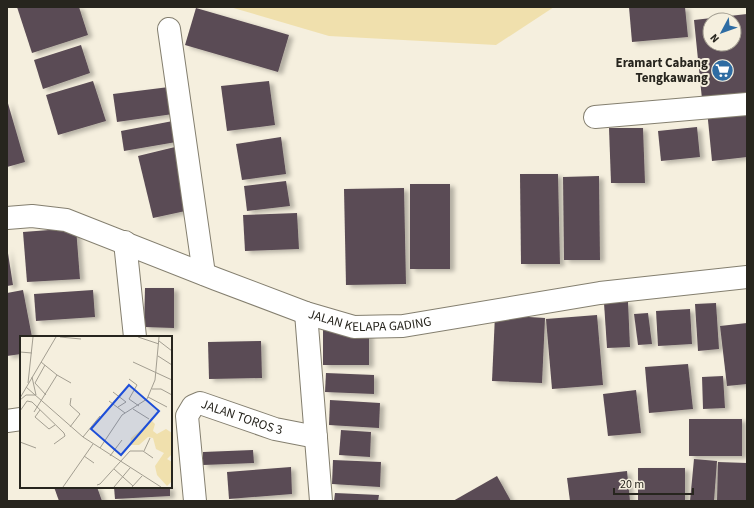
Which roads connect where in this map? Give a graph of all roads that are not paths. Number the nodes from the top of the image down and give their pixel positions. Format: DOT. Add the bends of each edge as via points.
graph roads {
  1 [pos="169,29"];
  2 [pos="747,104"];
  3 [pos="595,117"];
  4 [pos="7,218"];
  5 [pos="125,242"];
  6 [pos="204,274"];
  7 [pos="747,277"];
  8 [pos="306,313"];
  9 [pos="135,336"];
  10 [pos="20,419"];
  11 [pos="7,421"];
  12 [pos="316,437"];
  13 [pos="195,501"];
  14 [pos="321,501"];
  1 -- 6 [label="street"];
  2 -- 3 [label="street"];
  4 -- 5 [label="street, JALAN KELAPA GADING" via="32,216 66,220"];
  5 -- 6 [label="street, JALAN KELAPA GADING"];
  5 -- 9 [label="street"];
  6 -- 8 [label="street, JALAN KELAPA GADING"];
  7 -- 8 [label="street, JALAN KELAPA GADING" via="600,293 403,326 354,327"];
  8 -- 12 [label="street"];
  10 -- 11 [label="street"];
  12 -- 13 [label="street, JALAN TOROS 3" via="275,429 200,402 193,406 187,416"];
  12 -- 14 [label="street"];
}
